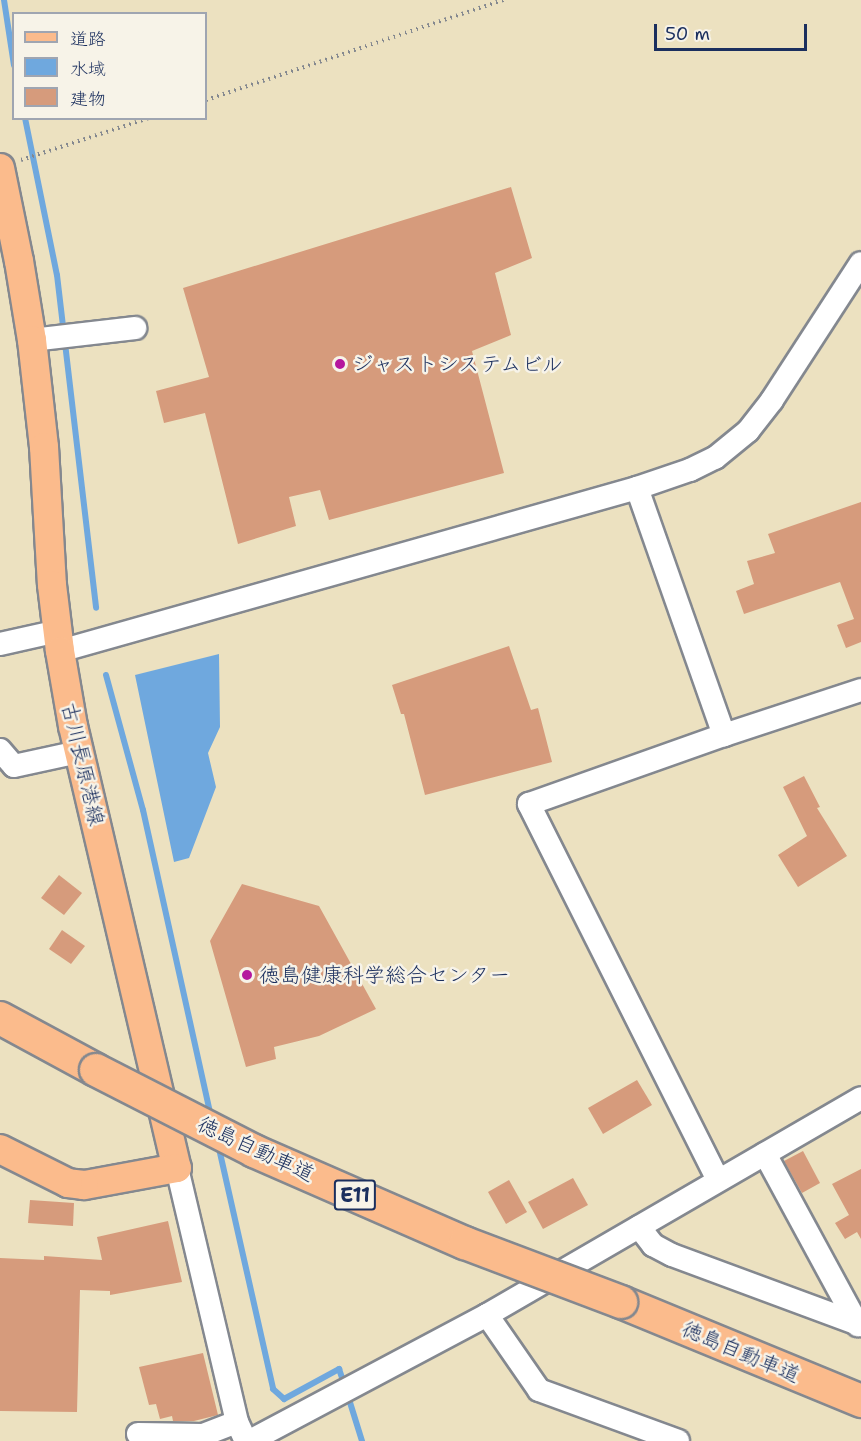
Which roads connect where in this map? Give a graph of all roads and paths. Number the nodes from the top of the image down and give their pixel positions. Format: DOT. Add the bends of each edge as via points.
graph roads {
  1 [pos="504,0"];
  2 [pos="207,100"];
  3 [pos="143,120"];
  4 [pos="13,163"];
  5 [pos="861,263"];
  6 [pos="135,327"];
  7 [pos="41,339"];
  8 [pos="637,488"];
  9 [pos="59,641"];
  10 [pos="0,644"];
  11 [pos="861,690"];
  12 [pos="724,735"];
  13 [pos="0,750"];
  14 [pos="80,752"];
  15 [pos="0,1018"];
  16 [pos="861,1098"];
  17 [pos="0,1149"];
  18 [pos="765,1154"];
  19 [pos="177,1168"];
  20 [pos="718,1180"];
  21 [pos="639,1227"];
  22 [pos="621,1302"];
  23 [pos="487,1315"];
  24 [pos="860,1325"];
  25 [pos="861,1384"];
  26 [pos="861,1401"];
  27 [pos="138,1434"];
  28 [pos="244,1435"];
  29 [pos="678,1441"];
  1 -- 2 [label="path"];
  3 -- 4 [label="path"];
  4 -- 7 [label="main road, 古川長原港線" via="20,261"];
  5 -- 8 [label="street" via="748,431 715,458"];
  6 -- 7 [label="street"];
  7 -- 9 [label="main road, 古川長原港線" via="52,585"];
  8 -- 9 [label="street"];
  8 -- 12 [label="street"];
  9 -- 10 [label="street"];
  9 -- 14 [label="main road, 古川長原港線"];
  11 -- 12 [label="street"];
  12 -- 20 [label="street" via="529,804"];
  13 -- 14 [label="street" via="14,766"];
  14 -- 19 [label="main road, 古川長原港線"];
  15 -- 22 [label="highway, 徳島自動車道 / E11, bridge" via="254,1151 465,1243"];
  16 -- 18 [label="street"];
  17 -- 19 [label="main road" via="68,1183 84,1185"];
  18 -- 20 [label="street"];
  18 -- 24 [label="street"];
  19 -- 28 [label="street"];
  20 -- 21 [label="street"];
  21 -- 23 [label="street"];
  21 -- 24 [label="street" via="653,1245 672,1255"];
  22 -- 25 [label="highway, 徳島自動車道 / E11"];
  22 -- 26 [label="highway, 徳島自動車道 / E11"];
  23 -- 28 [label="street" via="345,1391"];
  23 -- 29 [label="street" via="539,1390"];
  27 -- 28 [label="street"];
}
